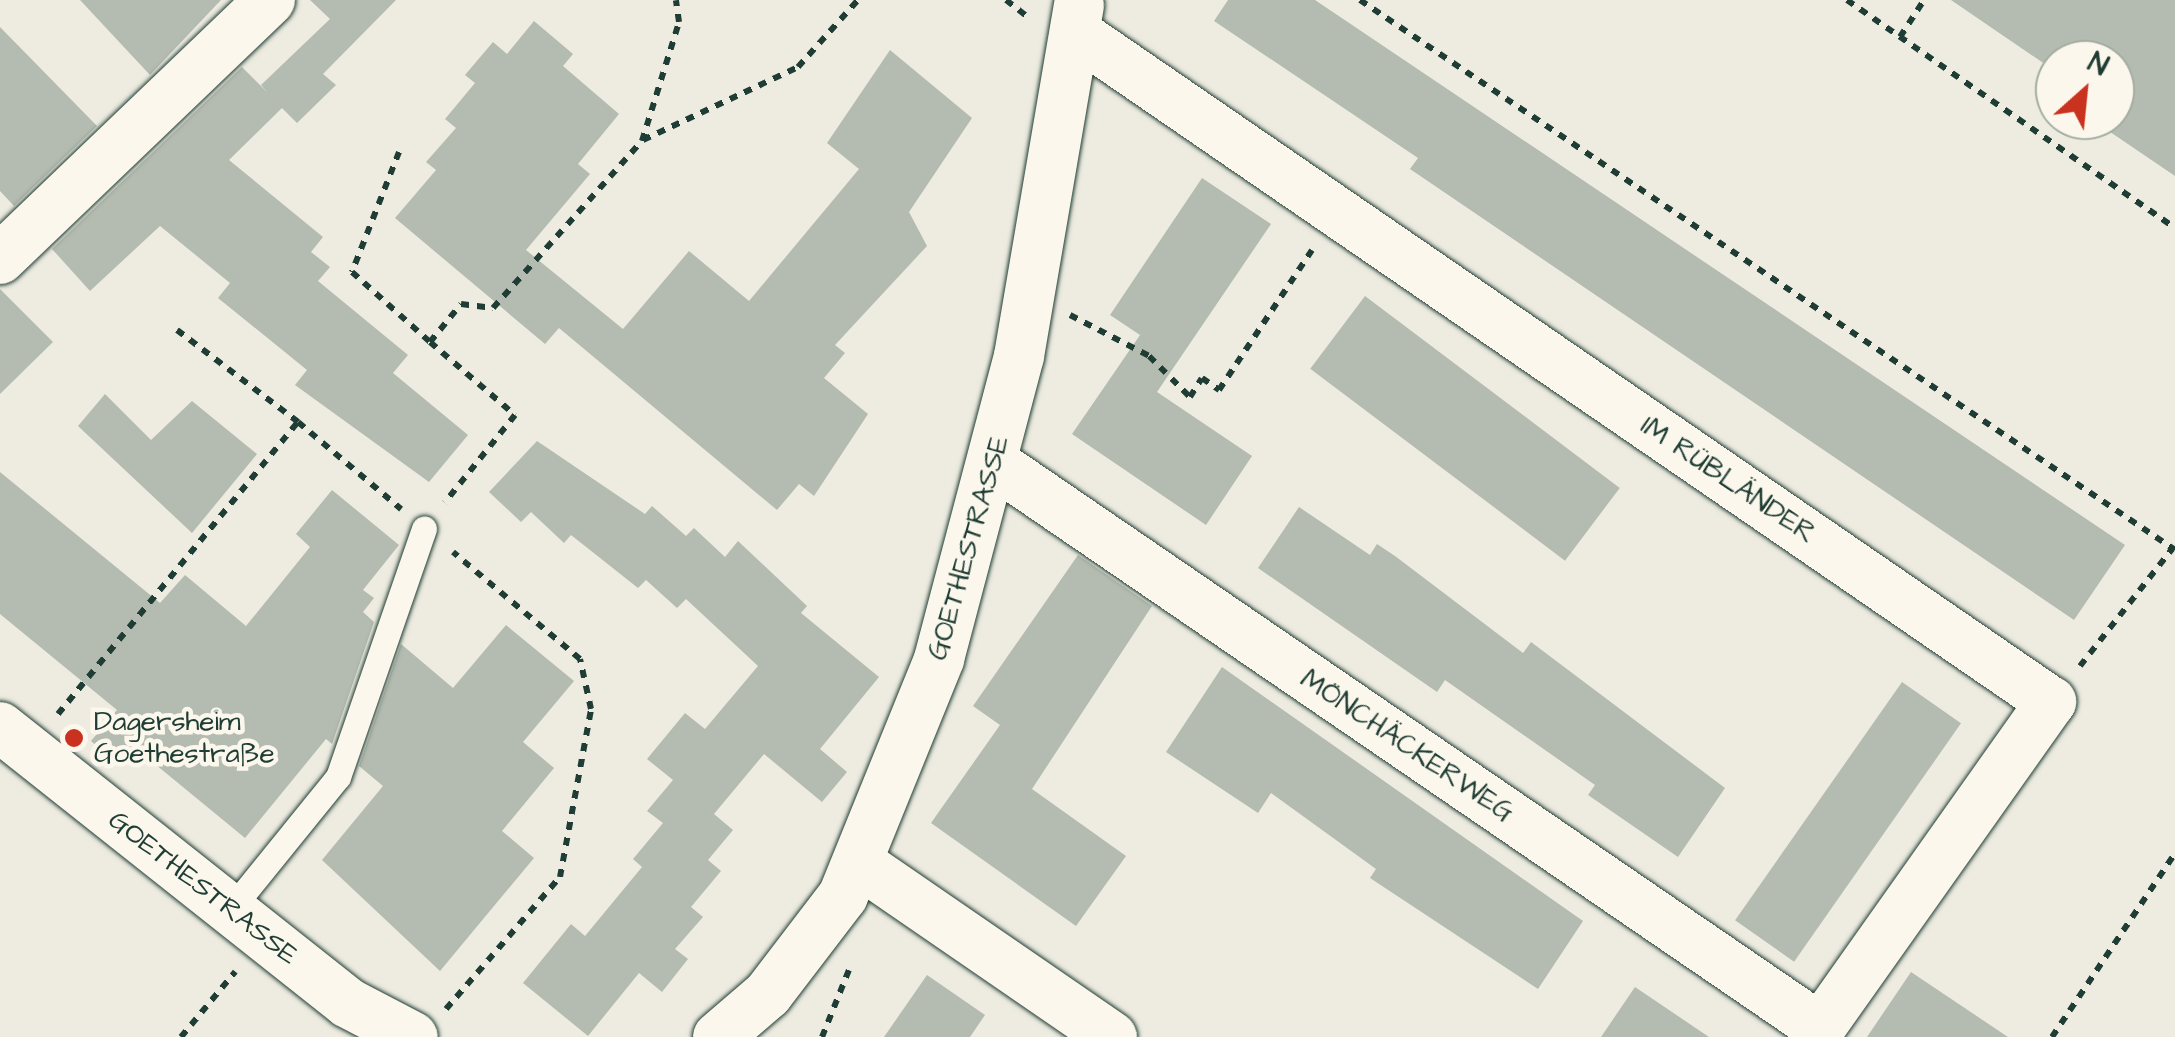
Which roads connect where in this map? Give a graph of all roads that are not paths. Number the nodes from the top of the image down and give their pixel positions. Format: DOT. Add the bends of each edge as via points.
graph roads {
  1 [pos="270,0"];
  2 [pos="1078,17"];
  3 [pos="0,258"];
  4 [pos="994,463"];
  5 [pos="424,528"];
  6 [pos="0,727"];
  7 [pos="860,863"];
  8 [pos="248,923"];
  9 [pos="1795,1024"];
  10 [pos="413,1037"];
  11 [pos="718,1037"];
  12 [pos="1112,1037"];
  1 -- 3 [label="street"];
  2 -- 4 [label="street, GOETHESTRASSE" via="1031,302"];
  2 -- 9 [label="street, IM RÜBLÄNDER" via="1337,212 2051,702"];
  4 -- 7 [label="street, GOETHESTRASSE" via="939,660"];
  4 -- 9 [label="street, MÖNCHÄCKERWEG"];
  5 -- 8 [label="lane" via="338,777"];
  6 -- 8 [label="street, GOETHESTRASSE"];
  7 -- 11 [label="street, GOETHESTRASSE" via="815,939"];
  7 -- 12 [label="street"];
  8 -- 10 [label="street, GOETHESTRASSE" via="348,1002"];
}
